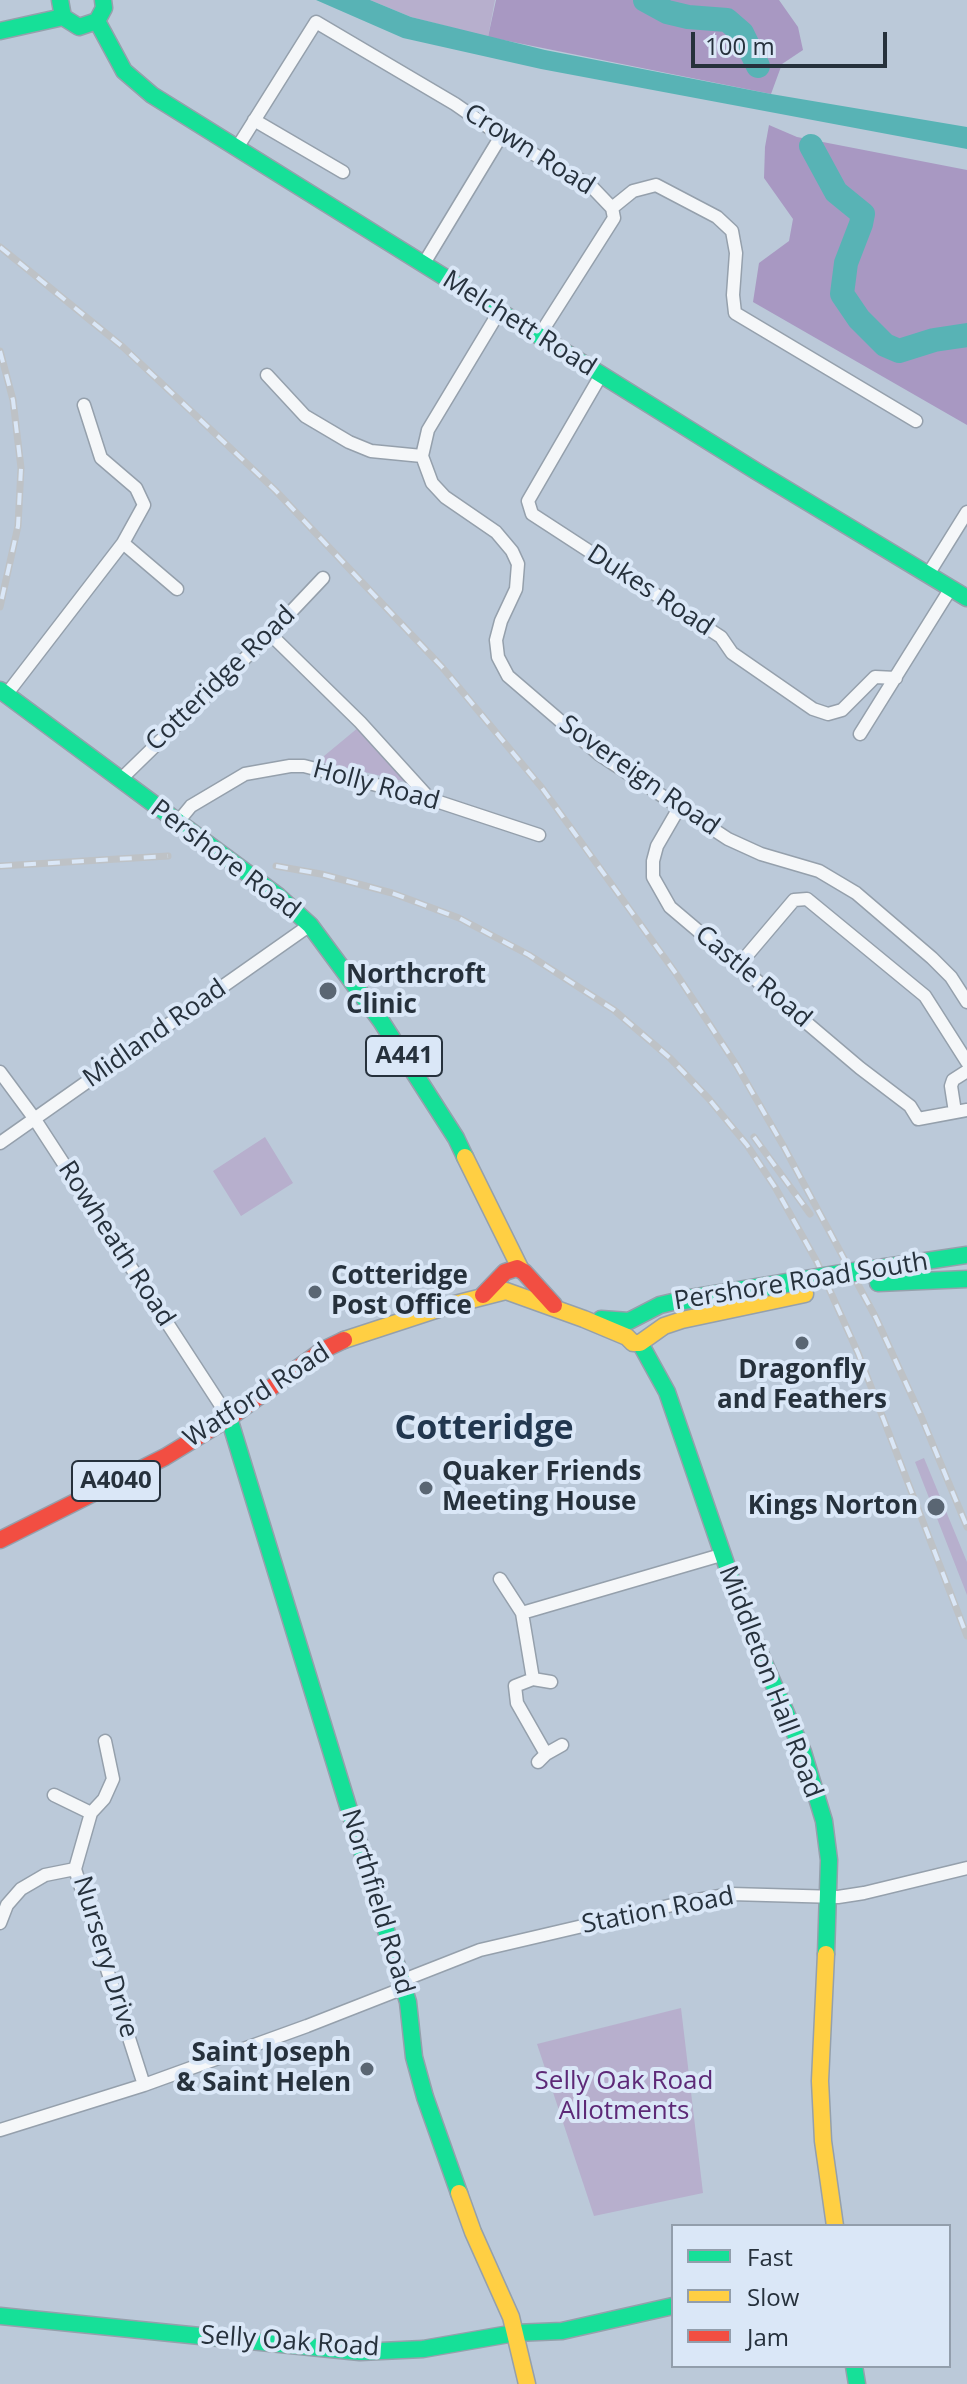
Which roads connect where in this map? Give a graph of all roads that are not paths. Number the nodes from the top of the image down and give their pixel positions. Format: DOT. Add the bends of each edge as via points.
graph roads {
  1 [pos="103,0"];
  2 [pos="62,8"];
  3 [pos="97,21"];
  4 [pos="0,31"];
  5 [pos="254,120"];
  6 [pos="501,136"];
  7 [pos="237,148"];
  8 [pos="343,172"];
  9 [pos="612,208"];
  10 [pos="423,265"];
  11 [pos="499,312"];
  12 [pos="539,336"];
  13 [pos="267,375"];
  14 [pos="601,375"];
  15 [pos="84,405"];
  16 [pos="916,421"];
  17 [pos="422,456"];
  18 [pos="967,512"];
  19 [pos="123,543"];
  20 [pos="929,573"];
  21 [pos="323,578"];
  22 [pos="177,589"];
  23 [pos="959,593"];
  24 [pos="270,634"];
  25 [pos="896,678"];
  26 [pos="3,692"];
  27 [pos="860,734"];
  28 [pos="120,780"];
  29 [pos="430,799"];
  30 [pos="679,808"];
  31 [pos="177,823"];
  32 [pos="539,835"];
  33 [pos="310,925"];
  34 [pos="738,966"];
  35 [pos="967,1002"];
  36 [pos="967,1062"];
  37 [pos="967,1071"];
  38 [pos="0,1072"];
  39 [pos="961,1111"];
  40 [pos="34,1118"];
  41 [pos="0,1143"];
  42 [pos="967,1255"];
  43 [pos="880,1277"];
  44 [pos="967,1279"];
  45 [pos="513,1280"];
  46 [pos="636,1332"];
  47 [pos="229,1418"];
  48 [pos="0,1540"];
  49 [pos="721,1555"];
  50 [pos="500,1579"];
  51 [pos="522,1613"];
  52 [pos="533,1679"];
  53 [pos="551,1682"];
  54 [pos="105,1741"];
  55 [pos="562,1745"];
  56 [pos="54,1795"];
  57 [pos="91,1813"];
  58 [pos="967,1868"];
  59 [pos="75,1869"];
  60 [pos="829,1896"];
  61 [pos="0,1923"];
  62 [pos="402,1984"];
  63 [pos="144,2085"];
  64 [pos="0,2130"];
  65 [pos="835,2224"];
  66 [pos="671,2306"];
  67 [pos="0,2316"];
  68 [pos="515,2333"];
  69 [pos="527,2384"];
  1 -- 3 [label="main road"];
  2 -- 3 [label="main road" via="79,27"];
  2 -- 4 [label="main road"];
  3 -- 7 [label="main road, Melchett Road" via="115,58 134,81"];
  5 -- 6 [label="street, Crown Road" via="316,22"];
  5 -- 7 [label="street"];
  5 -- 8 [label="street"];
  6 -- 9 [label="street, Crown Road" via="591,186"];
  6 -- 10 [label="street"];
  7 -- 10 [label="main road, Melchett Road"];
  9 -- 12 [label="street" via="614,218"];
  9 -- 16 [label="street, Crown Road" via="633,191 656,185 717,217 732,231 735,313"];
  10 -- 11 [label="main road, Melchett Road"];
  11 -- 12 [label="main road, Melchett Road"];
  11 -- 17 [label="street" via="428,430"];
  12 -- 14 [label="main road, Melchett Road"];
  13 -- 17 [label="street" via="305,416 349,442 371,451"];
  14 -- 20 [label="main road, Melchett Road"];
  14 -- 25 [label="street, Dukes Road" via="528,501 532,514 721,637 732,653 813,709 828,714 842,710 875,677"];
  15 -- 19 [label="street" via="101,458 143,499 142,512"];
  17 -- 30 [label="street, Sovereign Road" via="432,483 496,532 518,564 516,589 496,640 508,676 600,755"];
  18 -- 20 [label="street"];
  19 -- 22 [label="street"];
  19 -- 26 [label="street"];
  20 -- 23 [label="main road, Melchett Road"];
  21 -- 24 [label="street, Cotteridge Road"];
  23 -- 25 [label="street"];
  24 -- 28 [label="street, Cotteridge Road"];
  24 -- 29 [label="street"];
  25 -- 27 [label="street"];
  26 -- 28 [label="main road, Pershore Road / A441"];
  28 -- 31 [label="main road, Pershore Road / A441"];
  29 -- 31 [label="street, Holly Road" via="290,766 245,774 191,806"];
  29 -- 32 [label="street, Holly Road"];
  30 -- 34 [label="street, Castle Road" via="657,846 653,877 670,907"];
  30 -- 35 [label="street, Sovereign Road" via="728,839 819,871 856,893 932,958"];
  31 -- 33 [label="main road, Pershore Road / A441"];
  33 -- 40 [label="street, Midland Road"];
  33 -- 45 [label="main road, Pershore Road / A441" via="381,1021 456,1138 504,1234"];
  34 -- 36 [label="street" via="794,900 807,899 925,996"];
  34 -- 39 [label="street, Castle Road" via="910,1106 918,1119"];
  37 -- 39 [label="street" via="951,1086"];
  38 -- 40 [label="street, Rowheath Road"];
  40 -- 41 [label="street, Midland Road"];
  40 -- 47 [label="street, Rowheath Road"];
  42 -- 43 [label="main road, Pershore Road South"];
  43 -- 44 [label="main road, Pershore Road South"];
  43 -- 46 [label="main road, Pershore Road South"];
  43 -- 46 [label="main road, Pershore Road South, bridge" via="844,1279 837,1274 677,1301 660,1305"];
  45 -- 46 [label="main road" via="561,1311"];
  45 -- 47 [label="main road, Watford Road / A4040" via="481,1297 323,1350"];
  46 -- 49 [label="main road, Middleton Hall Road" via="667,1392"];
  47 -- 48 [label="main road, Watford Road / A4040" via="165,1457"];
  47 -- 62 [label="main road, Northfield Road"];
  49 -- 51 [label="street"];
  49 -- 60 [label="main road, Middleton Hall Road" via="803,1752 824,1821"];
  50 -- 51 [label="street"];
  51 -- 52 [label="street"];
  52 -- 53 [label="street"];
  52 -- 55 [label="street" via="515,1686 517,1703 542,1758"];
  54 -- 57 [label="street, Nursery Drive" via="113,1779"];
  56 -- 57 [label="street"];
  57 -- 59 [label="street, Nursery Drive"];
  58 -- 60 [label="street, Station Road" via="864,1893"];
  59 -- 61 [label="street" via="45,1875 21,1889"];
  59 -- 63 [label="street, Nursery Drive"];
  60 -- 62 [label="street, Station Road" via="731,1894 681,1903 480,1950"];
  60 -- 65 [label="main road, Middleton Hall Road" via="820,2081"];
  62 -- 63 [label="street, Station Road" via="307,2026"];
  62 -- 68 [label="main road, Northfield Road" via="425,2097"];
  63 -- 64 [label="street, Station Road"];
  66 -- 68 [label="main road, Selly Oak Road" via="562,2331"];
  67 -- 68 [label="main road, Selly Oak Road" via="335,2351 423,2349"];
  68 -- 69 [label="main road, Northfield Road"];
}
